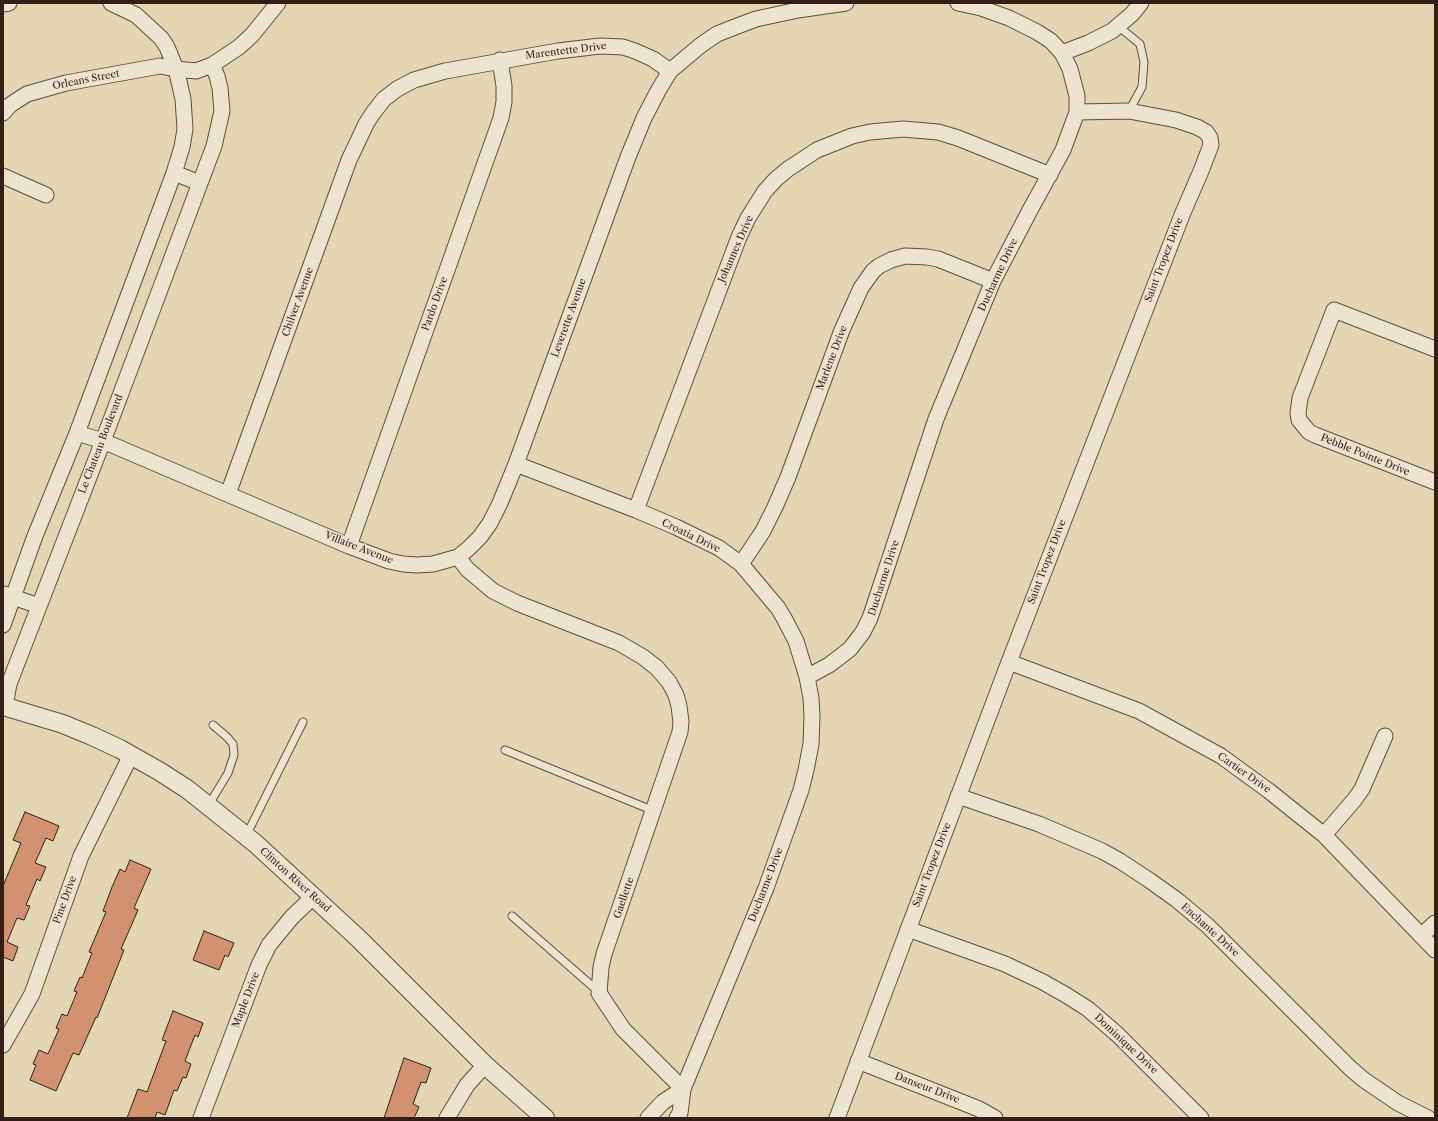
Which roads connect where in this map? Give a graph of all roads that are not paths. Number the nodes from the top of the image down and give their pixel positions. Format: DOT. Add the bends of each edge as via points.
graph roads {
  1 [pos="9,3"];
  2 [pos="111,3"];
  3 [pos="278,3"];
  4 [pos="846,3"];
  5 [pos="958,3"];
  6 [pos="1141,3"];
  7 [pos="3,4"];
  8 [pos="1118,26"];
  9 [pos="1062,53"];
  10 [pos="500,60"];
  11 [pos="212,66"];
  12 [pos="176,69"];
  13 [pos="670,71"];
  14 [pos="1077,112"];
  15 [pos="1129,112"];
  16 [pos="3,113"];
  17 [pos="373,113"];
  18 [pos="174,173"];
  19 [pos="1050,175"];
  20 [pos="3,176"];
  21 [pos="200,183"];
  22 [pos="46,195"];
  23 [pos="993,281"];
  24 [pos="1435,349"];
  25 [pos="77,433"];
  26 [pos="103,441"];
  27 [pos="516,464"];
  28 [pos="1435,482"];
  29 [pos="228,494"];
  30 [pos="636,510"];
  31 [pos="349,546"];
  32 [pos="458,556"];
  33 [pos="741,564"];
  34 [pos="8,596"];
  35 [pos="39,606"];
  36 [pos="3,625"];
  37 [pos="1009,662"];
  38 [pos="807,677"];
  39 [pos="4,706"];
  40 [pos="303,722"];
  41 [pos="213,725"];
  42 [pos="1385,736"];
  43 [pos="505,750"];
  44 [pos="131,755"];
  45 [pos="958,796"];
  46 [pos="208,806"];
  47 [pos="654,811"];
  48 [pos="1324,835"];
  49 [pos="246,836"];
  50 [pos="313,897"];
  51 [pos="512,916"];
  52 [pos="1435,923"];
  53 [pos="908,929"];
  54 [pos="1420,936"];
  55 [pos="1435,950"];
  56 [pos="599,992"];
  57 [pos="3,1045"];
  58 [pos="858,1062"];
  59 [pos="485,1065"];
  60 [pos="683,1089"];
  61 [pos="201,1118"];
  62 [pos="447,1118"];
  63 [pos="545,1118"];
  64 [pos="648,1118"];
  65 [pos="677,1118"];
  66 [pos="837,1118"];
  67 [pos="995,1118"];
  68 [pos="1201,1118"];
  69 [pos="1428,1118"];
  1 -- 7 [label="street"];
  2 -- 12 [label="street" via="136,15 161,38"];
  3 -- 11 [label="street" via="252,35"];
  4 -- 13 [label="street" via="798,10 740,25 717,34"];
  5 -- 9 [label="street" via="1009,18 1051,41"];
  6 -- 8 [label="street"];
  8 -- 9 [label="street" via="1088,43"];
  8 -- 15 [label="lane" via="1140,44 1144,62 1142,87"];
  9 -- 14 [label="street, Ducharme Drive" via="1075,82"];
  10 -- 13 [label="street, Marentette Drive" via="612,46 635,51"];
  10 -- 17 [label="street, Marentette Drive" via="414,80 384,99"];
  10 -- 31 [label="street, Pardo Drive" via="504,102 499,124"];
  11 -- 12 [label="street, Orleans Street" via="196,71"];
  11 -- 21 [label="street, Le Chateau Boulevard" via="220,88 222,111 214,146"];
  12 -- 16 [label="street, Orleans Street" via="160,66 66,83 27,94"];
  12 -- 18 [label="street" via="183,99 184,129 182,147"];
  13 -- 27 [label="street, Leverette Avenue" via="647,112 628,157"];
  14 -- 15 [label="street, Saint Tropez Drive"];
  14 -- 19 [label="street, Ducharme Drive" via="1063,150"];
  15 -- 37 [label="street, Saint Tropez Drive" via="1176,120 1197,127 1206,132 1210,138 1210,145"];
  17 -- 29 [label="street, Chilver Avenue" via="349,160"];
  18 -- 21 [label="street"];
  18 -- 25 [label="street"];
  19 -- 23 [label="street, Ducharme Drive"];
  19 -- 30 [label="street, Johannes Drive" via="958,138 938,132 903,129 852,136 817,150 788,169 765,191 739,237"];
  20 -- 22 [label="street"];
  21 -- 26 [label="street, Le Chateau Boulevard"];
  23 -- 33 [label="street, Marlene Drive" via="927,257 898,258 878,266 873,271 861,288 842,330 775,507"];
  23 -- 38 [label="street, Ducharme Drive" via="936,419 864,632 850,649"];
  24 -- 28 [label="street, Pebble Pointe Drive" via="1334,310 1298,406 1299,420 1309,432"];
  25 -- 26 [label="street, Villaire Avenue"];
  25 -- 34 [label="street"];
  26 -- 29 [label="street, Villaire Avenue"];
  26 -- 35 [label="street, Le Chateau Boulevard"];
  27 -- 30 [label="street, Croatia Drive"];
  27 -- 32 [label="street, Leverette Avenue" via="490,523 480,537"];
  29 -- 31 [label="street, Villaire Avenue"];
  30 -- 33 [label="street, Croatia Drive" via="719,548"];
  31 -- 32 [label="street, Villaire Avenue" via="403,564 433,564"];
  32 -- 47 [label="street, Gaellette" via="467,569 493,591 619,643 652,664 669,682 679,706 680,732"];
  33 -- 38 [label="street, Croatia Drive" via="784,618 796,641"];
  34 -- 35 [label="street"];
  34 -- 36 [label="street"];
  35 -- 39 [label="street, Le Chateau Boulevard" via="9,684"];
  37 -- 45 [label="street, Saint Tropez Drive"];
  37 -- 48 [label="street, Cartier Drive" via="1139,711 1221,756"];
  38 -- 60 [label="street, Ducharme Drive" via="811,698 811,744 801,790 766,888"];
  39 -- 44 [label="street, Clinton River Road" via="63,724"];
  40 -- 49 [label="lane"];
  41 -- 46 [label="lane" via="233,744 234,755 228,773"];
  42 -- 48 [label="street" via="1362,789"];
  43 -- 47 [label="lane"];
  44 -- 46 [label="street, Clinton River Road" via="181,785"];
  44 -- 57 [label="street, Pine Drive" via="81,856 32,994"];
  45 -- 53 [label="street, Saint Tropez Drive"];
  45 -- 69 [label="street, Enchante Drive" via="1053,830 1114,858 1149,880 1208,926 1355,1072 1398,1103"];
  46 -- 49 [label="street, Clinton River Road"];
  47 -- 56 [label="street, Gaellette" via="604,954"];
  48 -- 54 [label="street, Cartier Drive"];
  49 -- 50 [label="street, Clinton River Road"];
  50 -- 59 [label="street, Clinton River Road" via="358,938"];
  50 -- 61 [label="street, Maple Drive" via="269,945"];
  51 -- 56 [label="lane"];
  52 -- 54 [label="street"];
  53 -- 58 [label="street, Saint Tropez Drive"];
  53 -- 68 [label="street, Dominique Drive" via="1005,964 1043,982 1088,1009 1118,1035"];
  54 -- 55 [label="street, Cartier Drive"];
  56 -- 60 [label="street" via="623,1030"];
  58 -- 66 [label="street, Saint Tropez Drive"];
  58 -- 67 [label="street, Danseur Drive" via="979,1109"];
  59 -- 62 [label="street" via="467,1085"];
  59 -- 63 [label="street, Clinton River Road"];
  60 -- 64 [label="street" via="662,1102"];
  60 -- 65 [label="street, Ducharme Drive"];
}
